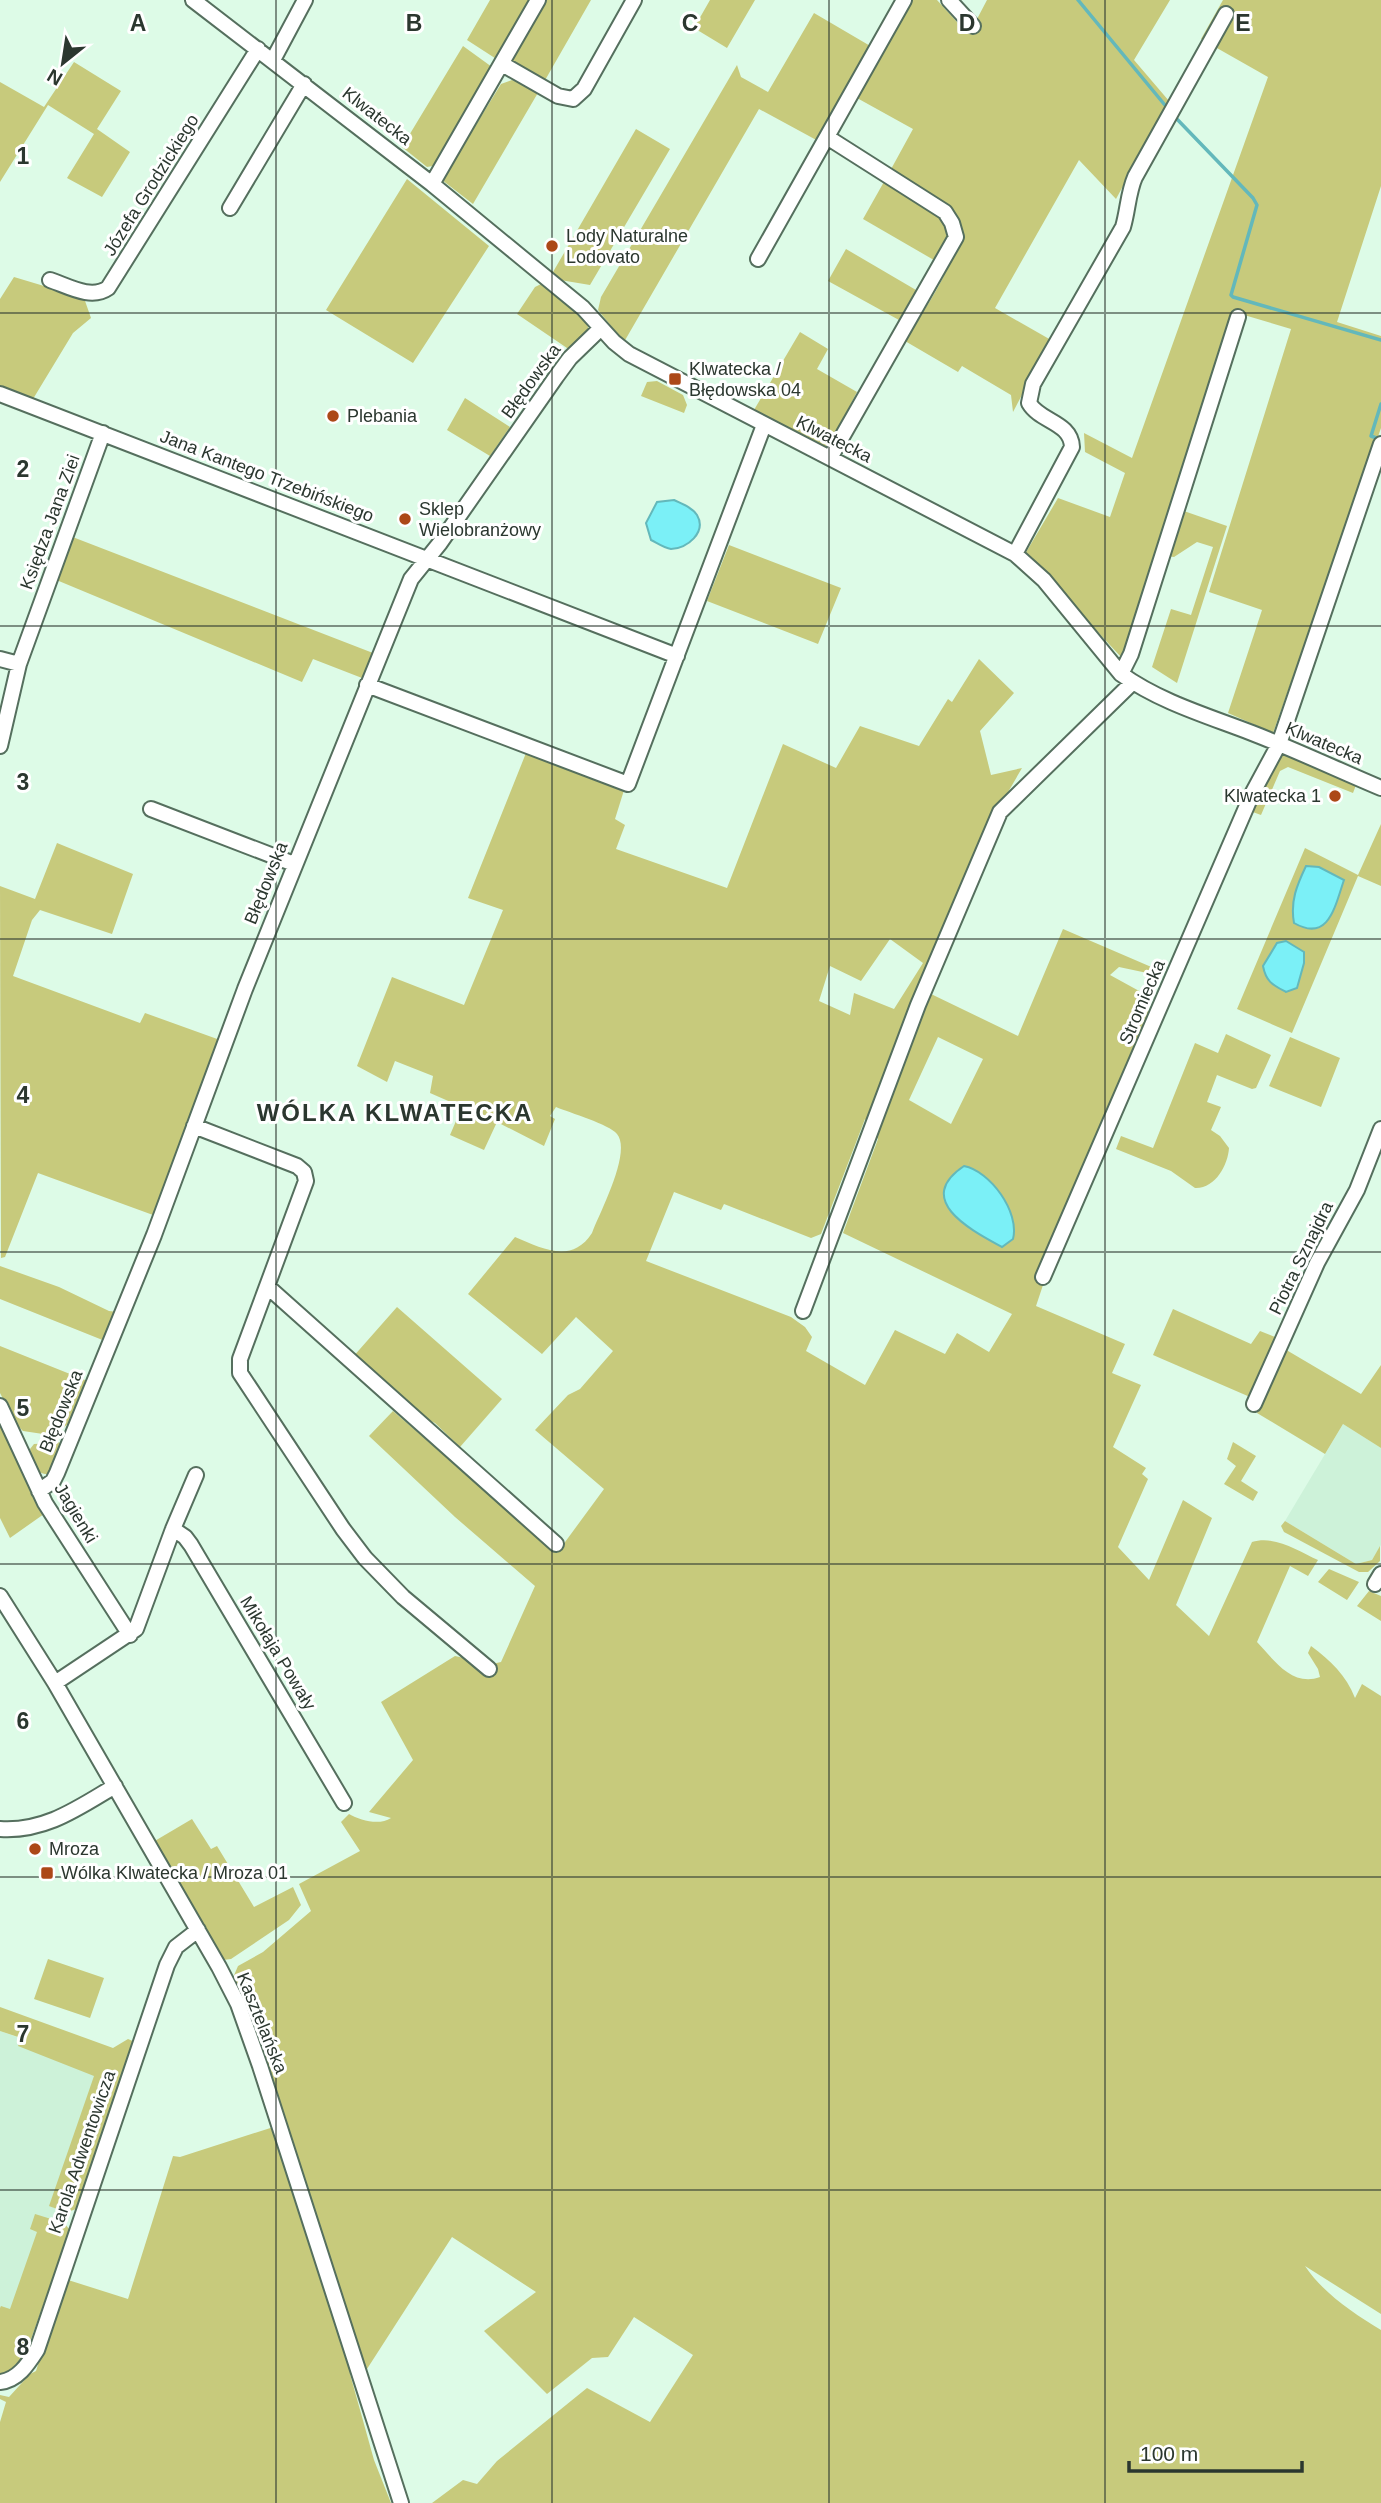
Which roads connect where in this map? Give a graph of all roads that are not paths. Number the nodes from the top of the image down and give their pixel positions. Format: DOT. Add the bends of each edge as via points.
graph roads {
  1 [pos="193,0"];
  2 [pos="305,0"];
  3 [pos="538,0"];
  4 [pos="634,0"];
  5 [pos="904,0"];
  6 [pos="949,0"];
  7 [pos="1226,14"];
  8 [pos="973,26"];
  9 [pos="258,49"];
  10 [pos="273,60"];
  11 [pos="502,64"];
  12 [pos="304,84"];
  13 [pos="827,137"];
  14 [pos="432,184"];
  15 [pos="230,208"];
  16 [pos="758,258"];
  17 [pos="50,280"];
  18 [pos="1238,317"];
  19 [pos="601,327"];
  20 [pos="0,394"];
  21 [pos="764,425"];
  22 [pos="103,433"];
  23 [pos="1381,445"];
  24 [pos="830,458"];
  25 [pos="1015,554"];
  26 [pos="428,558"];
  27 [pos="677,656"];
  28 [pos="0,659"];
  29 [pos="19,664"];
  30 [pos="1127,678"];
  31 [pos="366,685"];
  32 [pos="1279,744"];
  33 [pos="0,746"];
  34 [pos="1381,788"];
  35 [pos="151,809"];
  36 [pos="294,864"];
  37 [pos="194,1126"];
  38 [pos="1381,1129"];
  39 [pos="1043,1278"];
  40 [pos="268,1287"];
  41 [pos="803,1311"];
  42 [pos="1254,1404"];
  43 [pos="0,1406"];
  44 [pos="196,1475"];
  45 [pos="39,1491"];
  46 [pos="173,1529"];
  47 [pos="556,1544"];
  48 [pos="0,1596"];
  49 [pos="130,1635"];
  50 [pos="489,1669"];
  51 [pos="55,1683"];
  52 [pos="115,1786"];
  53 [pos="344,1803"];
  54 [pos="0,1829"];
  55 [pos="198,1930"];
  56 [pos="0,2382"];
  57 [pos="401,2503"];
  1 -- 9 [label="street, Klwatecka"];
  2 -- 10 [label="street"];
  3 -- 11 [label="street"];
  4 -- 11 [label="street" via="584,89 573,99 566,100"];
  5 -- 13 [label="street"];
  6 -- 8 [label="street"];
  7 -- 25 [label="street" via="1130,188 1123,227 1030,393 1033,410 1063,429 1072,447"];
  9 -- 10 [label="street, Klwatecka"];
  9 -- 17 [label="street, Józefa Grodzickiego" via="108,288 88,293"];
  10 -- 12 [label="street, Klwatecka"];
  11 -- 14 [label="street"];
  12 -- 14 [label="street, Klwatecka"];
  12 -- 15 [label="street"];
  13 -- 16 [label="street"];
  13 -- 24 [label="street" via="945,212 956,237"];
  14 -- 19 [label="street, Klwatecka"];
  18 -- 30 [label="street"];
  19 -- 21 [label="street, Klwatecka" via="629,354"];
  19 -- 26 [label="street, Błędowska" via="570,358"];
  20 -- 22 [label="street, Jana Kantego Trzebińskiego"];
  21 -- 24 [label="street, Klwatecka"];
  21 -- 27 [label="street"];
  22 -- 26 [label="street, Jana Kantego Trzebińskiego"];
  22 -- 29 [label="street, Księdza Jana Ziei"];
  23 -- 32 [label="street, Stromiecka"];
  24 -- 25 [label="street, Klwatecka"];
  25 -- 30 [label="street, Klwatecka" via="1044,580"];
  26 -- 27 [label="street, Jana Kantego Trzebińskiego"];
  26 -- 31 [label="street, Błędowska" via="411,579"];
  27 -- 31 [label="street" via="628,785"];
  28 -- 29 [label="street"];
  29 -- 33 [label="street, Księdza Jana Ziei"];
  30 -- 32 [label="street, Klwatecka" via="1162,698"];
  30 -- 41 [label="street" via="1000,812 918,1005"];
  31 -- 36 [label="street, Błędowska"];
  32 -- 34 [label="street, Klwatecka"];
  32 -- 39 [label="street, Stromiecka" via="1252,794"];
  35 -- 36 [label="street"];
  36 -- 37 [label="street, Błędowska"];
  37 -- 40 [label="street" via="304,1172 305,1189"];
  37 -- 45 [label="street, Błędowska" via="57,1473"];
  38 -- 42 [label="street, Piotra Sznajdra" via="1357,1190 1317,1263"];
  40 -- 47 [label="street"];
  40 -- 50 [label="street" via="239,1366 243,1379 365,1558 403,1597"];
  43 -- 45 [label="street, Jagienki"];
  44 -- 46 [label="street"];
  45 -- 49 [label="street, Jagienki"];
  46 -- 49 [label="street" via="140,1621"];
  46 -- 53 [label="street, Mikołaja Powały" via="191,1545"];
  48 -- 51 [label="street, Kasztelańska"];
  49 -- 51 [label="street"];
  51 -- 52 [label="street, Kasztelańska"];
  52 -- 54 [label="street" via="54,1821"];
  52 -- 55 [label="street, Kasztelańska"];
  55 -- 56 [label="street, Karola Adwentowicza" via="176,1947 167,1965 37,2350 17,2375"];
  55 -- 57 [label="street, Kasztelańska" via="248,2028"];
}
